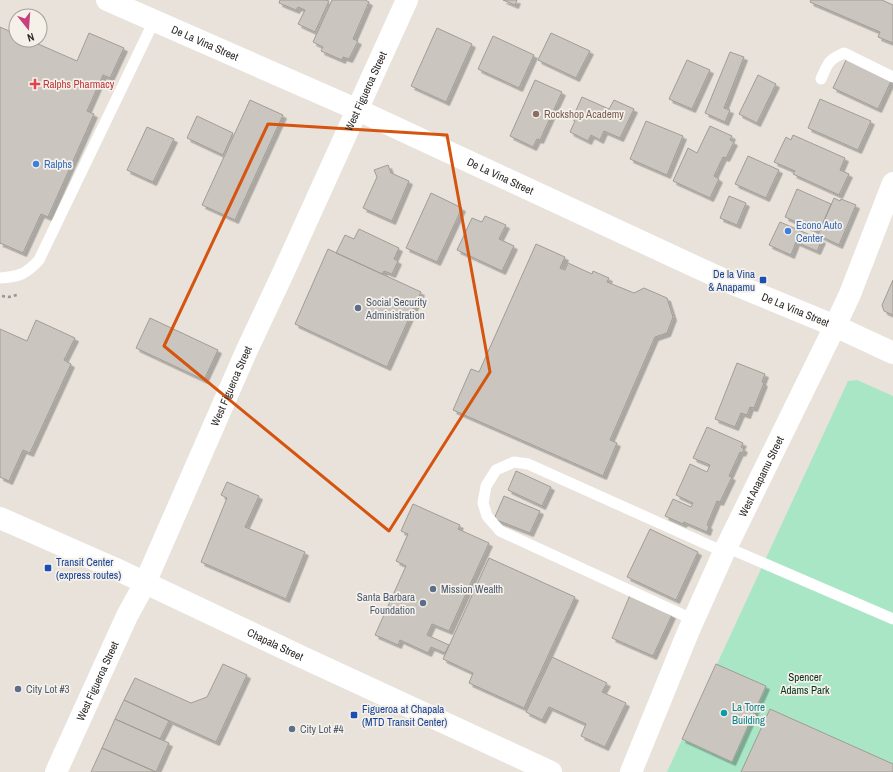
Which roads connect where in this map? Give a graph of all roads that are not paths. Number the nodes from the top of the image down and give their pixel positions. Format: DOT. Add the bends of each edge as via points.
graph roads {
  1 [pos="107,0"];
  2 [pos="407,0"];
  3 [pos="133,5"];
  4 [pos="154,21"];
  5 [pos="893,77"];
  6 [pos="821,78"];
  7 [pos="358,110"];
  8 [pos="893,185"];
  9 [pos="0,278"];
  10 [pos="835,326"];
  11 [pos="893,353"];
  12 [pos="0,518"];
  13 [pos="725,550"];
  14 [pos="145,582"];
  15 [pos="694,620"];
  16 [pos="893,620"];
  17 [pos="56,772"];
  18 [pos="551,772"];
  19 [pos="631,772"];
  1 -- 3 [label="street, De La Vina Street"];
  2 -- 7 [label="street, West Figueroa Street"];
  3 -- 4 [label="street, De La Vina Street"];
  4 -- 7 [label="street, De La Vina Street"];
  4 -- 9 [label="lane" via="39,260 21,275"];
  5 -- 6 [label="lane" via="844,53 829,62"];
  7 -- 10 [label="street, De La Vina Street" via="680,260"];
  7 -- 14 [label="street, West Figueroa Street" via="246,352"];
  8 -- 10 [label="street, West Anapamu Street"];
  10 -- 11 [label="street, De La Vina Street"];
  10 -- 13 [label="street, West Anapamu Street"];
  12 -- 14 [label="street, Chapala Street"];
  13 -- 15 [label="street, West Anapamu Street"];
  13 -- 15 [label="lane" via="528,464 514,462 496,470 486,486 483,503 487,516 500,531"];
  13 -- 16 [label="lane"];
  14 -- 17 [label="street, West Figueroa Street"];
  14 -- 18 [label="street, Chapala Street"];
  15 -- 19 [label="street, West Anapamu Street"];
}
